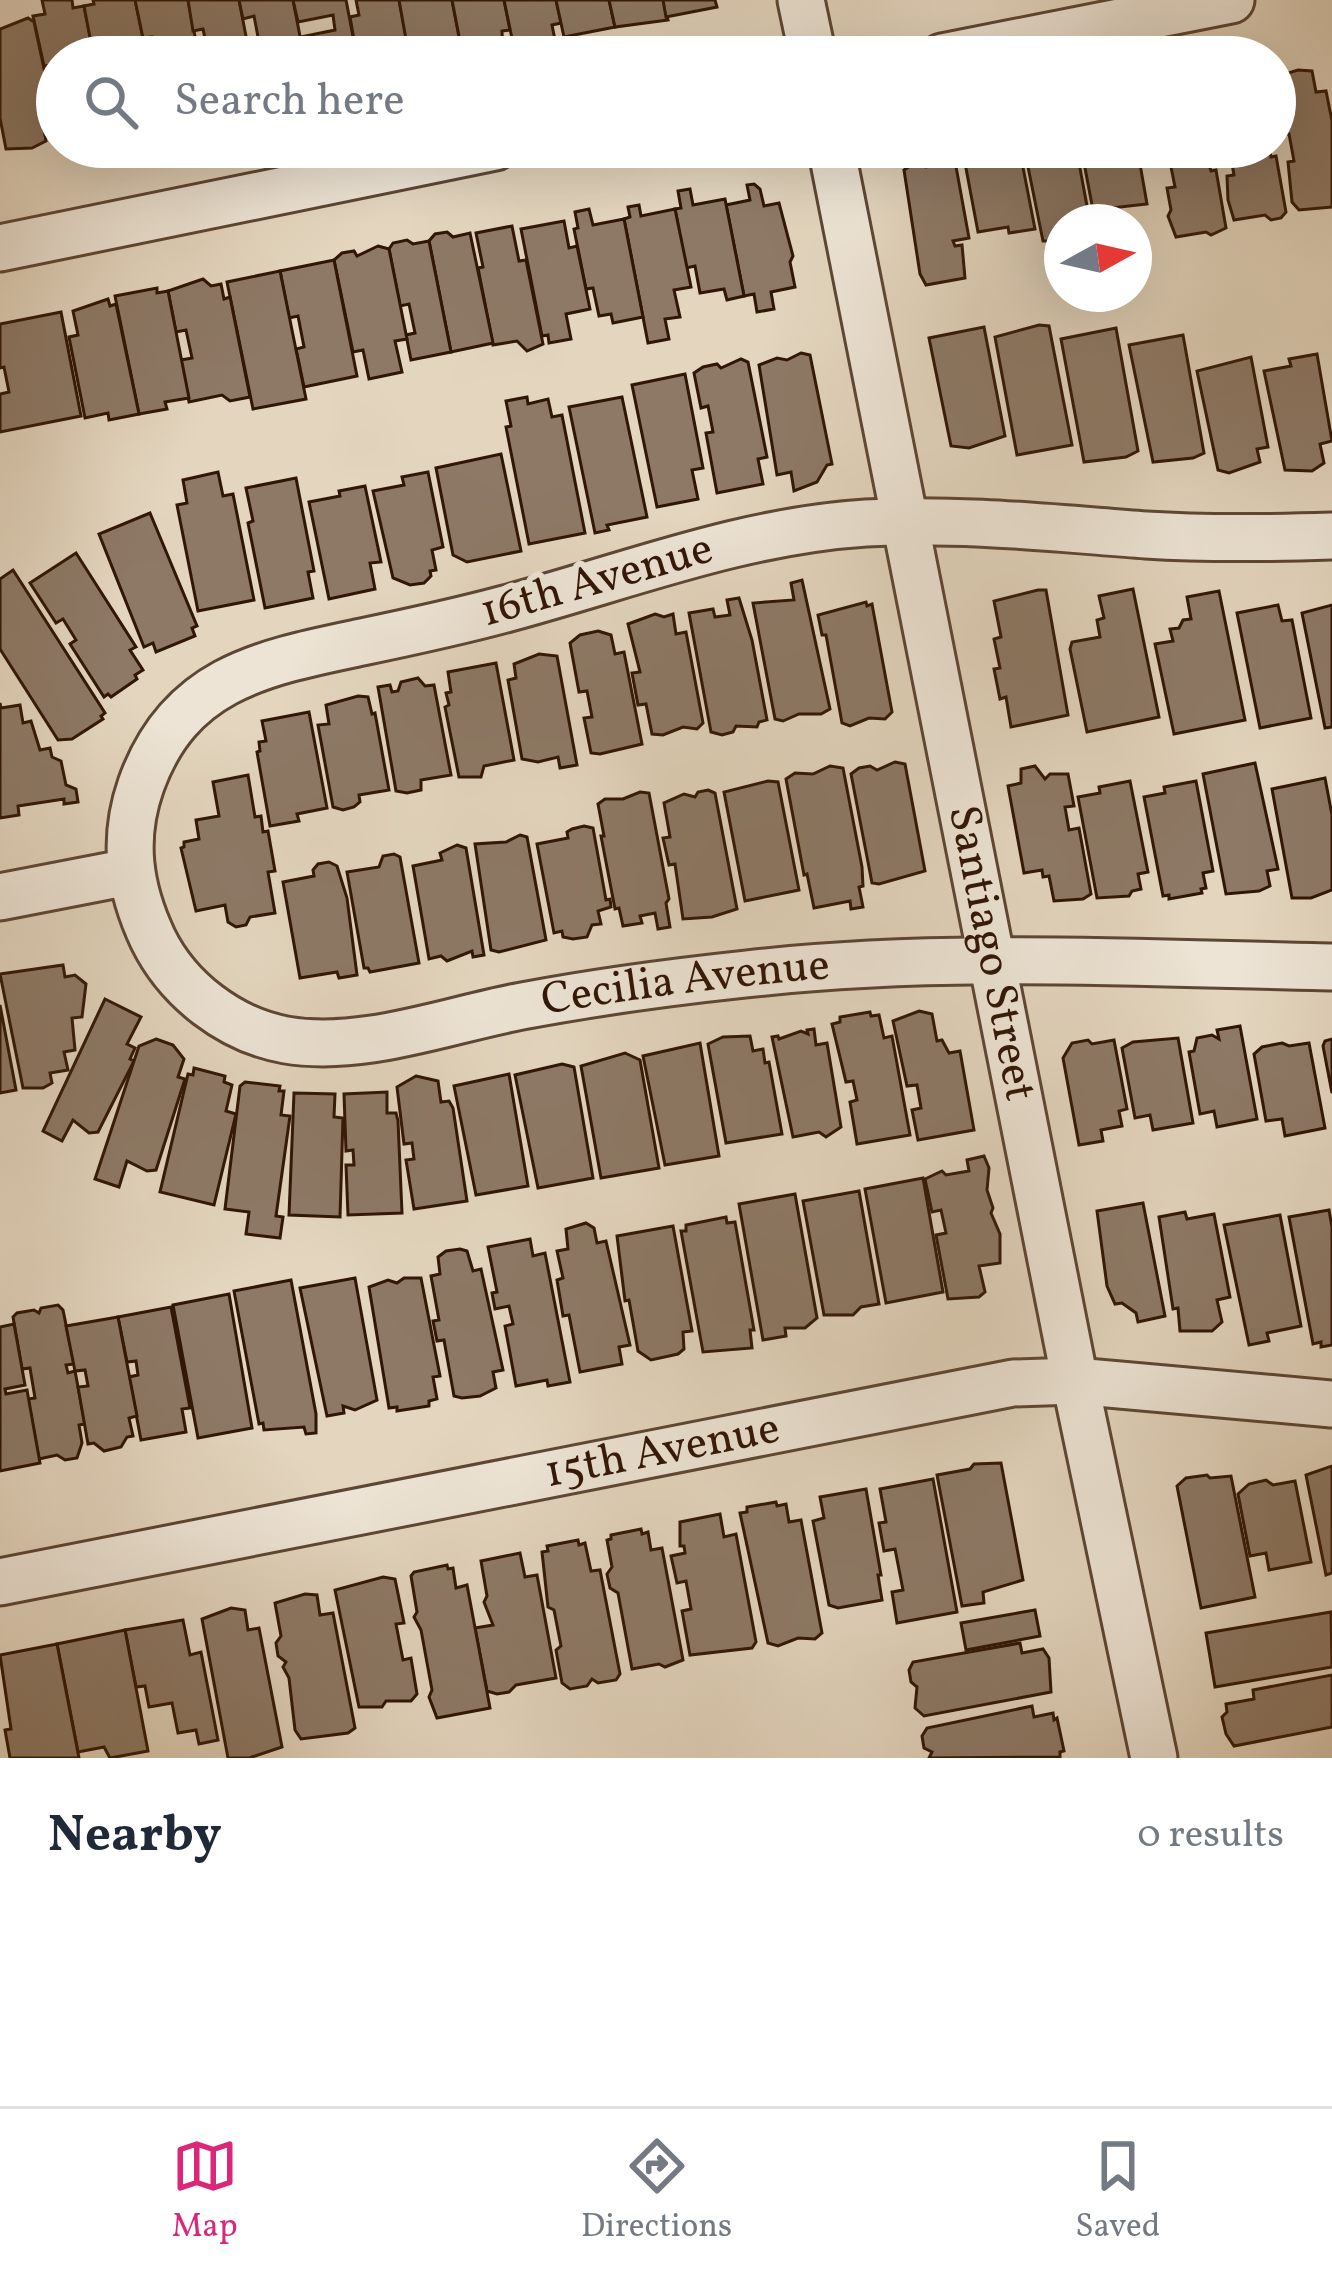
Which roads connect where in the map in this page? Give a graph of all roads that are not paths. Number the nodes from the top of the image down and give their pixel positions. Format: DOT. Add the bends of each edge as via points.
graph roads {
  1 [pos="802,0"];
  2 [pos="1231,0"];
  3 [pos="809,36"];
  4 [pos="1048,36"];
  5 [pos="392,168"];
  6 [pos="835,168"];
  7 [pos="0,248"];
  8 [pos="904,522"];
  9 [pos="1332,536"];
  10 [pos="129,872"];
  11 [pos="0,897"];
  12 [pos="991,962"];
  13 [pos="1332,967"];
  14 [pos="1075,1381"];
  15 [pos="1332,1404"];
  16 [pos="0,1582"];
  17 [pos="1154,1758"];
  1 -- 3 [label="street"];
  2 -- 4 [label="street"];
  5 -- 7 [label="street"];
  6 -- 8 [label="street, Santiago Street"];
  8 -- 9 [label="street, 16th Avenue"];
  8 -- 10 [label="street, 16th Avenue" via="820,528 683,554 224,681 165,734 148,766 135,803"];
  8 -- 12 [label="street, Santiago Street"];
  10 -- 11 [label="street"];
  10 -- 12 [label="street, Cecilia Avenue" via="161,955 185,985 247,1029 285,1040 362,1039 578,996 752,973"];
  12 -- 13 [label="street, Cecilia Avenue"];
  12 -- 14 [label="street, Santiago Street"];
  14 -- 15 [label="street, 15th Avenue"];
  14 -- 16 [label="street, 15th Avenue" via="1013,1383"];
  14 -- 17 [label="street, Santiago Street"];
}
